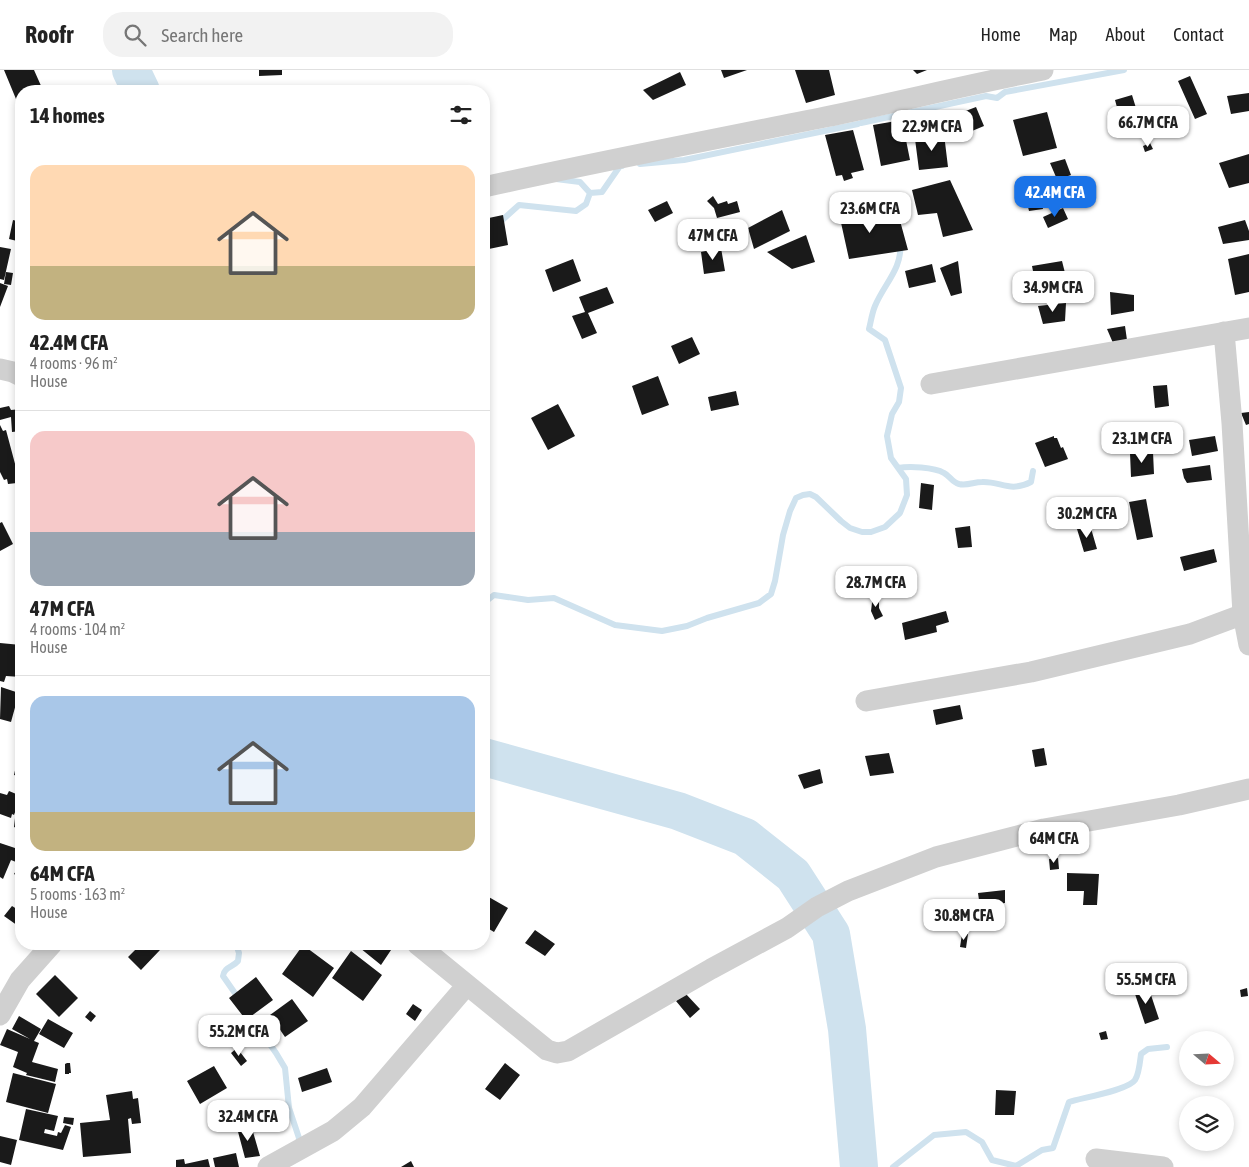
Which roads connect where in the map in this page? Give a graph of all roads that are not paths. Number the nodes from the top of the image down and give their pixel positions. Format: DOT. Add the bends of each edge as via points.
graph roads {
  1 [pos="1043,70"];
  2 [pos="991,74"];
  3 [pos="490,186"];
  4 [pos="1249,328"];
  5 [pos="1224,332"];
  6 [pos="0,369"];
  7 [pos="15,373"];
  8 [pos="931,384"];
  9 [pos="1246,613"];
  10 [pos="1249,645"];
  11 [pos="866,701"];
  12 [pos="1249,789"];
  13 [pos="47,950"];
  14 [pos="424,950"];
  15 [pos="468,985"];
  16 [pos="0,1015"];
  17 [pos="1096,1159"];
  18 [pos="268,1167"];
  19 [pos="1163,1167"];
  1 -- 2 [label="street"];
  2 -- 3 [label="street" via="826,117"];
  4 -- 5 [label="street"];
  5 -- 8 [label="street"];
  5 -- 9 [label="street"];
  6 -- 7 [label="street"];
  9 -- 10 [label="street"];
  9 -- 11 [label="street" via="1190,634 1031,672"];
  12 -- 15 [label="street" via="1044,829 936,857 848,891 817,907 787,928 568,1051 547,1050"];
  13 -- 16 [label="street" via="20,980"];
  14 -- 15 [label="street"];
  15 -- 18 [label="street" via="362,1107 333,1131"];
  17 -- 19 [label="street"];
}
